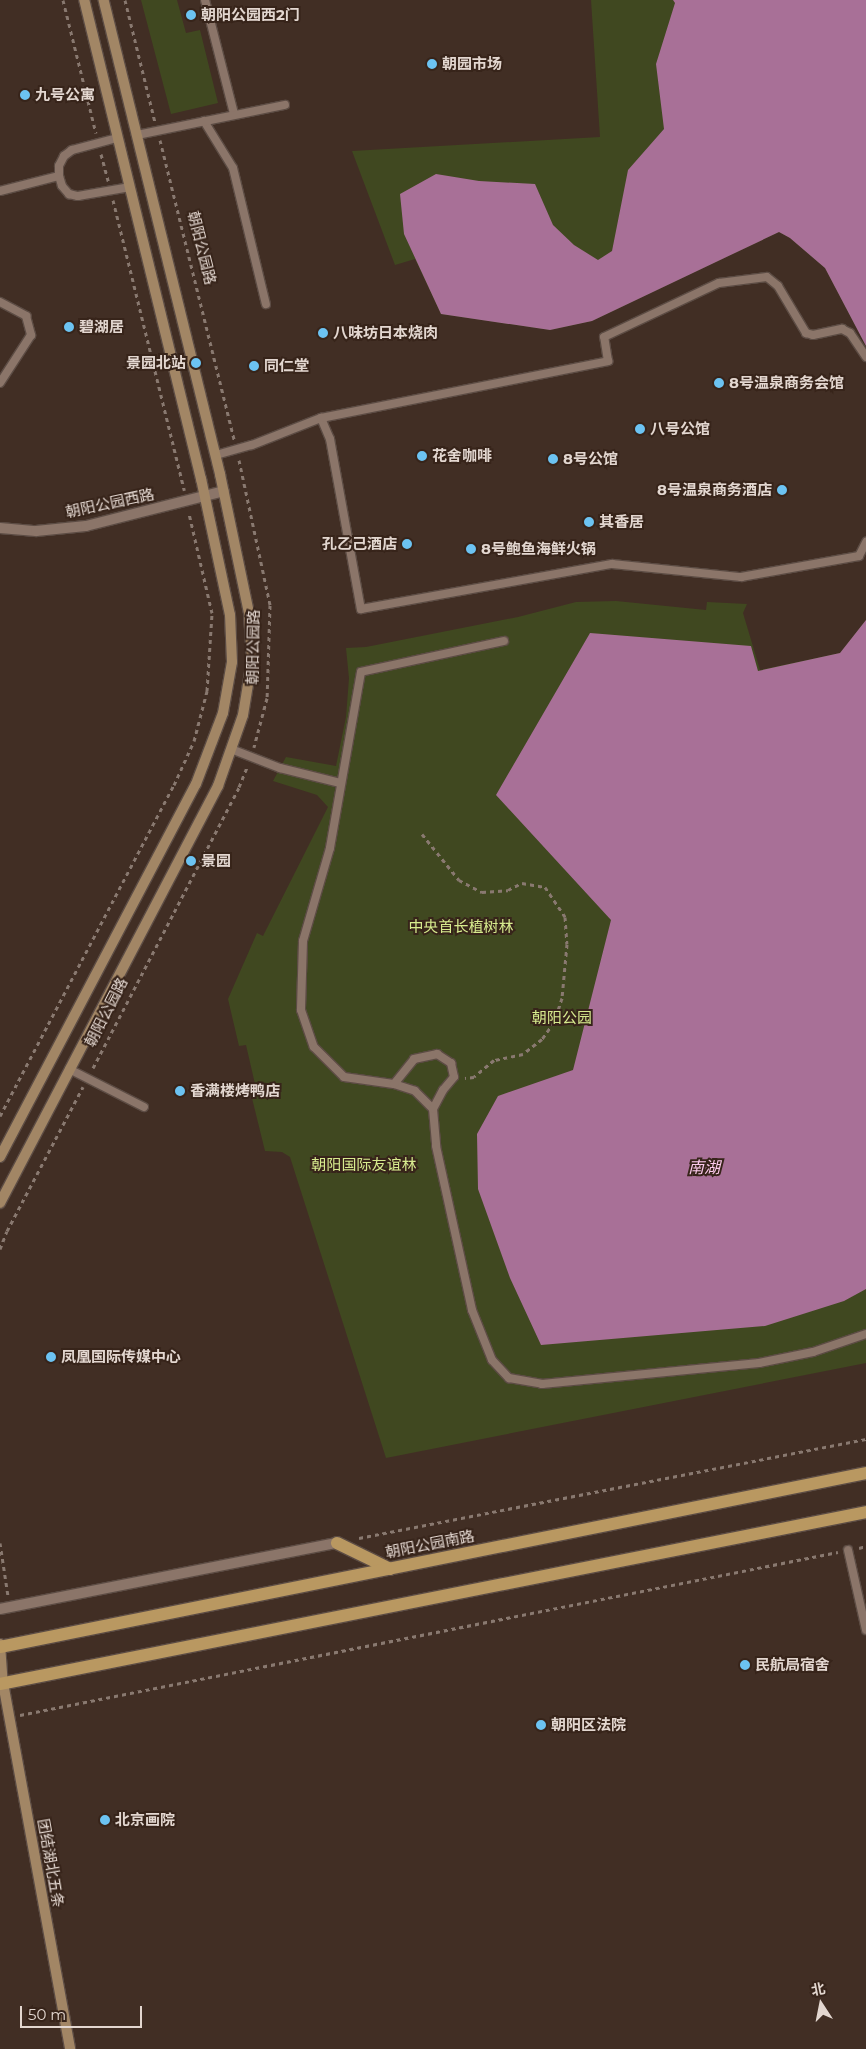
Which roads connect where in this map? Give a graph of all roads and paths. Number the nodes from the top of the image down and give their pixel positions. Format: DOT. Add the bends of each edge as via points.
graph roads {
  1 [pos="63,0"];
  2 [pos="84,0"];
  3 [pos="104,0"];
  4 [pos="125,0"];
  5 [pos="205,0"];
  6 [pos="284,105"];
  7 [pos="234,114"];
  8 [pos="204,121"];
  9 [pos="158,131"];
  10 [pos="137,135"];
  11 [pos="117,138"];
  12 [pos="98,143"];
  13 [pos="59,176"];
  14 [pos="130,188"];
  15 [pos="0,191"];
  16 [pos="110,191"];
  17 [pos="0,302"];
  18 [pos="266,304"];
  19 [pos="866,357"];
  20 [pos="0,383"];
  21 [pos="321,418"];
  22 [pos="237,449"];
  23 [pos="216,455"];
  24 [pos="224,491"];
  25 [pos="205,495"];
  26 [pos="186,501"];
  27 [pos="0,528"];
  28 [pos="866,542"];
  29 [pos="504,641"];
  30 [pos="231,749"];
  31 [pos="251,758"];
  32 [pos="340,783"];
  33 [pos="422,834"];
  34 [pos="69,1069"];
  35 [pos="454,1077"];
  36 [pos="88,1079"];
  37 [pos="394,1084"];
  38 [pos="144,1107"];
  39 [pos="433,1109"];
  40 [pos="0,1116"];
  41 [pos="0,1157"];
  42 [pos="0,1203"];
  43 [pos="0,1249"];
  44 [pos="866,1334"];
  45 [pos="866,1439"];
  46 [pos="866,1473"];
  47 [pos="866,1512"];
  48 [pos="0,1543"];
  49 [pos="336,1543"];
  50 [pos="866,1546"];
  51 [pos="848,1550"];
  52 [pos="390,1569"];
  53 [pos="5,1608"];
  54 [pos="866,1630"];
  55 [pos="0,1646"];
  56 [pos="1,1682"];
  57 [pos="9,1718"];
  58 [pos="70,2049"];
  1 -- 12 [label="path"];
  2 -- 11 [label="main road, 朝阳公园路"];
  3 -- 10 [label="main road, 朝阳公园路"];
  4 -- 9 [label="path, 朝阳公园路"];
  5 -- 7 [label="lane"];
  6 -- 7 [label="lane"];
  7 -- 8 [label="lane"];
  8 -- 9 [label="lane"];
  8 -- 18 [label="lane" via="233,168"];
  9 -- 10 [label="lane"];
  9 -- 22 [label="path, 朝阳公园路"];
  10 -- 23 [label="main road, 朝阳公园路"];
  11 -- 12 [label="lane"];
  11 -- 14 [label="main road, 朝阳公园路"];
  12 -- 13 [label="lane" via="72,150 64,156"];
  12 -- 16 [label="path"];
  13 -- 15 [label="lane"];
  13 -- 16 [label="lane" via="69,194 78,196"];
  14 -- 16 [label="lane"];
  14 -- 25 [label="main road, 朝阳公园路"];
  16 -- 26 [label="path"];
  17 -- 20 [label="lane" via="26,316 31,335"];
  19 -- 21 [label="lane" via="850,333 842,329 813,335 806,333 778,286 767,277 719,284 604,337 608,361"];
  21 -- 22 [label="lane"];
  21 -- 28 [label="lane" via="330,439 361,609 612,564 741,576 859,556"];
  22 -- 23 [label="lane"];
  22 -- 31 [label="path, 朝阳公园路" via="270,605 268,698"];
  23 -- 24 [label="main road, 朝阳公园路"];
  24 -- 25 [label="street, 朝阳公园西路"];
  24 -- 30 [label="main road, 朝阳公园路" via="249,613 252,660 243,715"];
  25 -- 26 [label="street, 朝阳公园西路"];
  25 -- 41 [label="main road, 朝阳公园路" via="230,615 232,662 223,713 196,784"];
  26 -- 27 [label="street, 朝阳公园西路" via="86,526 36,531"];
  26 -- 40 [label="path" via="212,613 207,690 194,741 170,793"];
  29 -- 32 [label="lane" via="361,672"];
  30 -- 31 [label="lane"];
  30 -- 34 [label="main road, 朝阳公园路" via="218,786"];
  31 -- 32 [label="lane"];
  31 -- 36 [label="path, 朝阳公园路"];
  32 -- 37 [label="lane" via="330,848 303,941 301,1010 314,1047 344,1077"];
  33 -- 35 [label="path" via="459,880 482,892 508,890 522,883 545,887 565,917 567,944 562,998 554,1022 542,1038 523,1054 494,1060 474,1077"];
  34 -- 36 [label="lane"];
  34 -- 42 [label="main road, 朝阳公园路"];
  35 -- 37 [label="lane" via="452,1063 437,1054 414,1059"];
  35 -- 39 [label="lane"];
  36 -- 38 [label="lane"];
  36 -- 43 [label="path, 朝阳公园路"];
  37 -- 39 [label="lane" via="415,1091"];
  39 -- 44 [label="lane" via="436,1146 472,1310 492,1360 510,1378 542,1384 759,1362 813,1352"];
  45 -- 49 [label="path"];
  46 -- 52 [label="main road, 朝阳公园南路"];
  47 -- 56 [label="main road"];
  48 -- 53 [label="path"];
  49 -- 52 [label="main road"];
  49 -- 53 [label="street"];
  50 -- 51 [label="path"];
  51 -- 54 [label="lane"];
  51 -- 57 [label="path"];
  52 -- 55 [label="main road, 朝阳公园南路"];
  55 -- 56 [label="main road, 团结湖北五条"];
  56 -- 57 [label="main road, 团结湖北五条"];
  57 -- 58 [label="main road, 团结湖北五条"];
}
